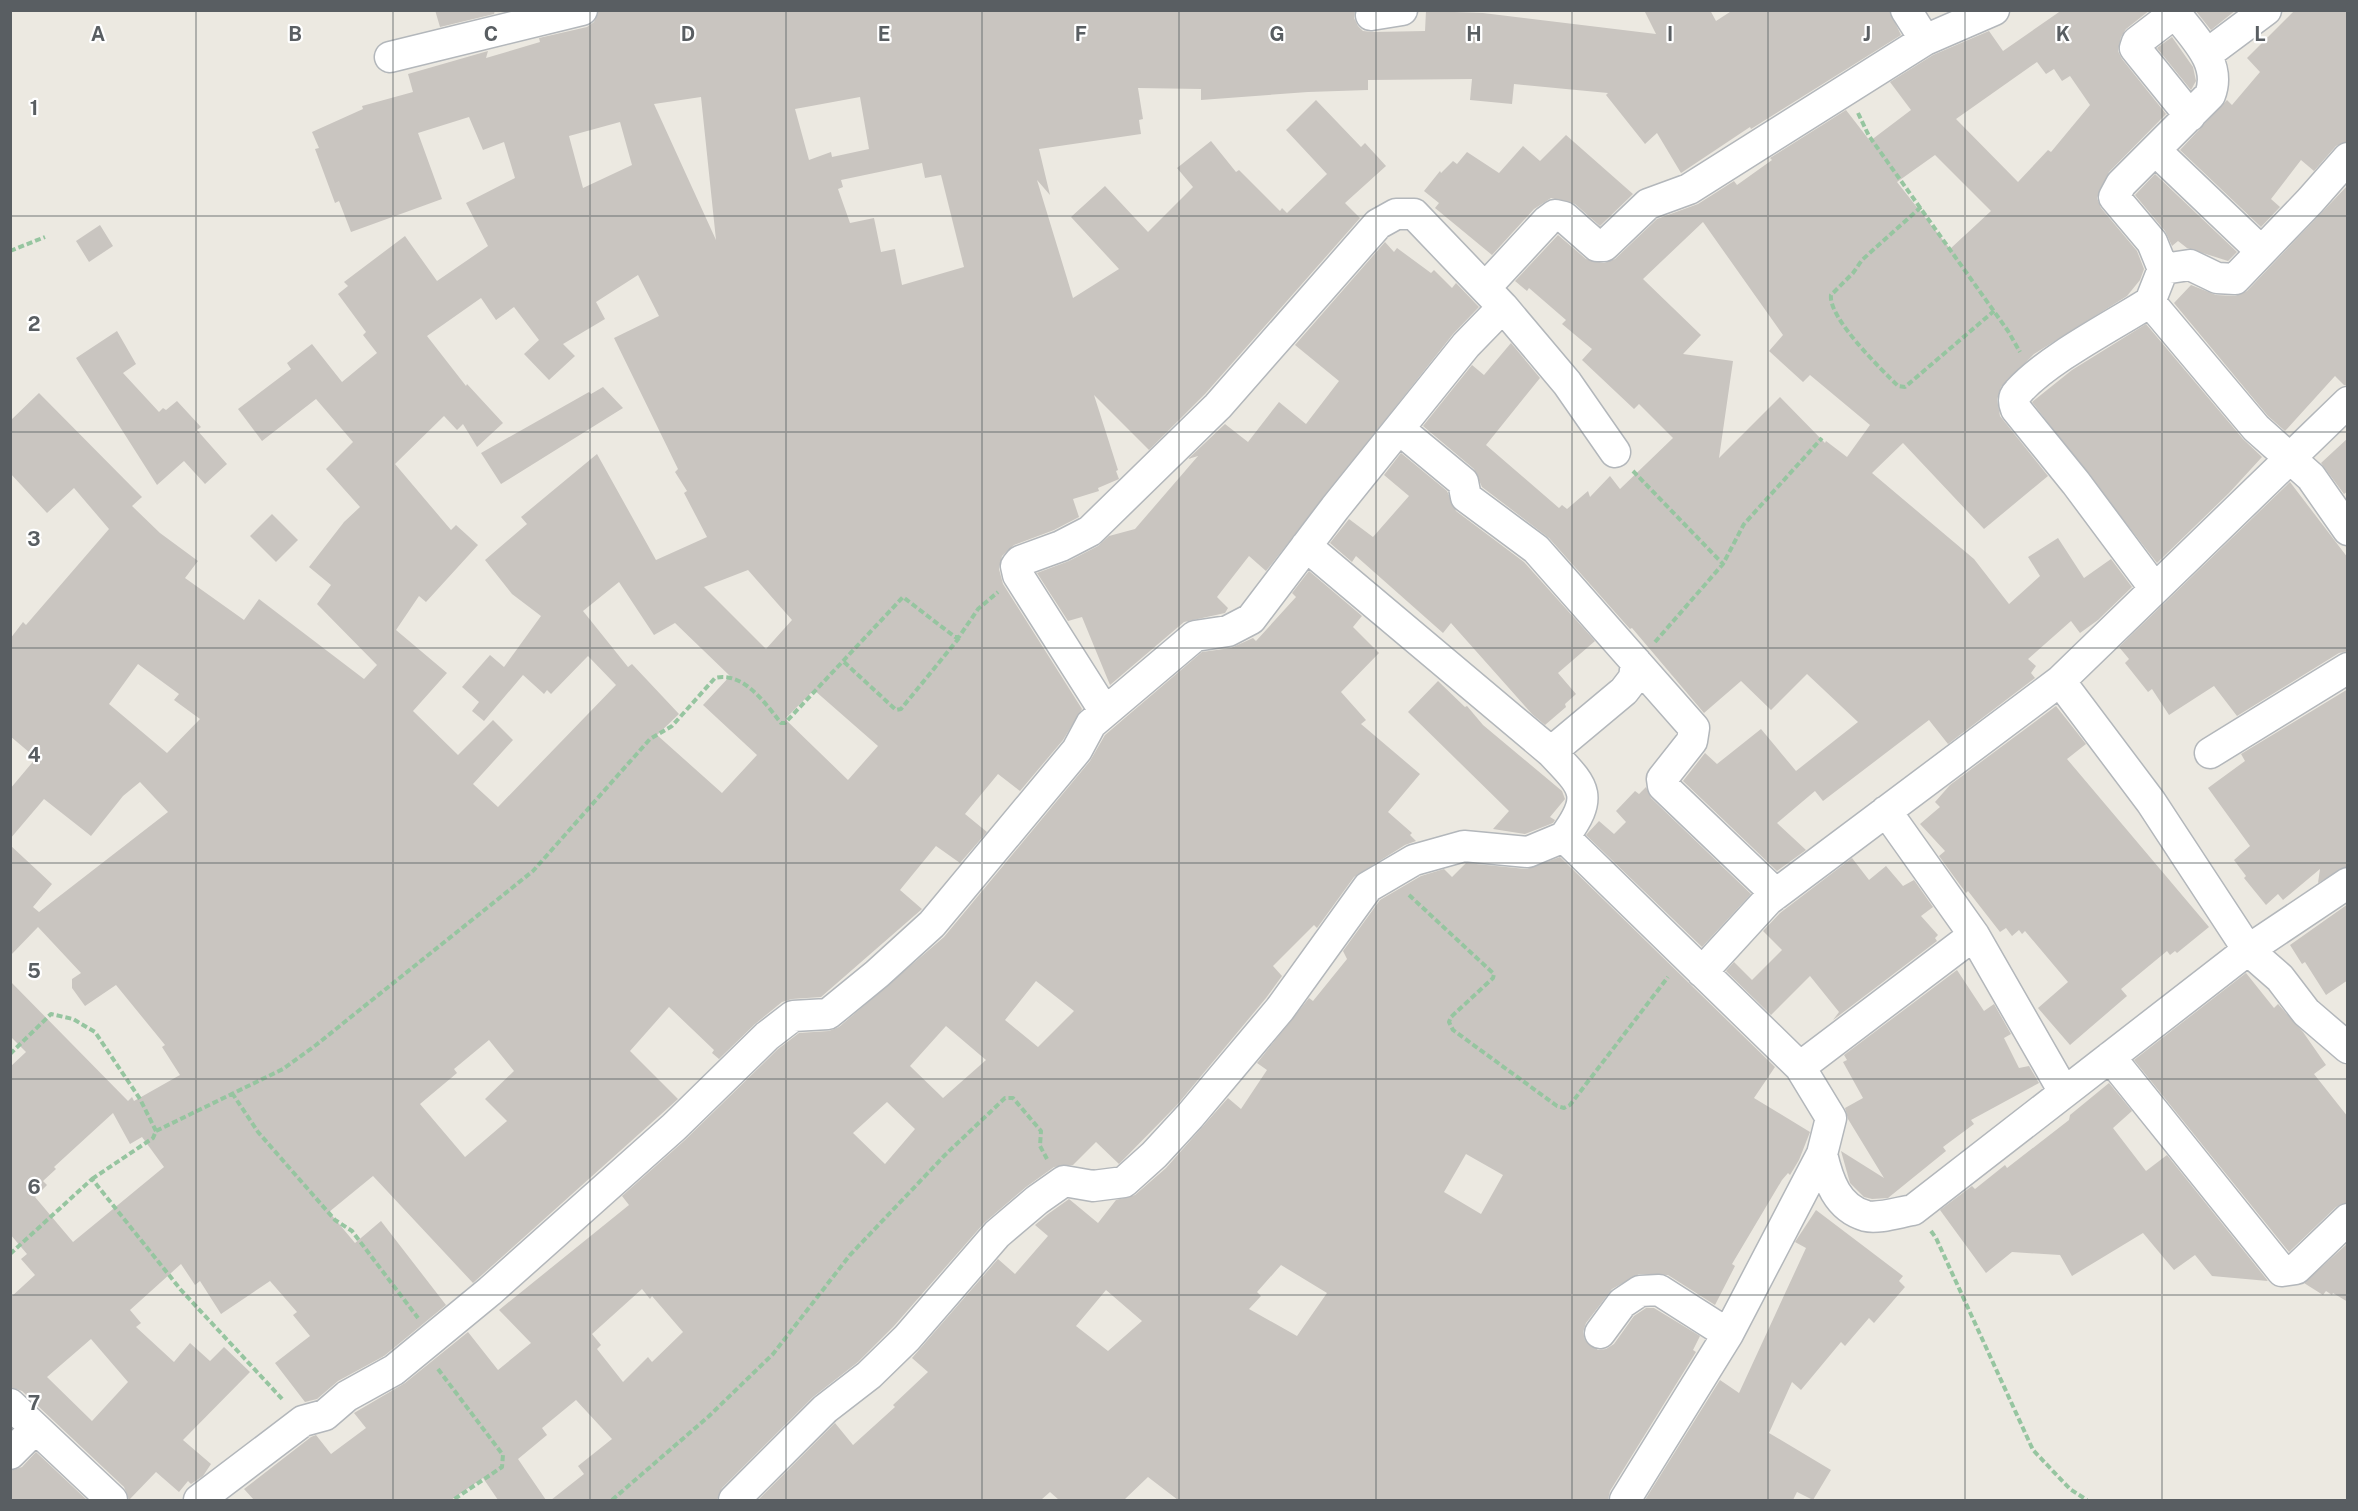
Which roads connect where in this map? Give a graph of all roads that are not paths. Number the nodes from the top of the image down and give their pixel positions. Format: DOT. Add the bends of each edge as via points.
graph roads {
  1 [pos="582,10"];
  2 [pos="1402,10"];
  3 [pos="1906,10"];
  4 [pos="1994,10"];
  5 [pos="2266,10"];
  6 [pos="2174,12"];
  7 [pos="1371,15"];
  8 [pos="1925,40"];
  9 [pos="2206,54"];
  10 [pos="390,57"];
  11 [pos="2190,116"];
  12 [pos="2155,150"];
  13 [pos="2348,158"];
  14 [pos="2260,250"];
  15 [pos="2163,269"];
  16 [pos="1494,298"];
  17 [pos="2150,302"];
  18 [pos="2348,402"];
  19 [pos="1399,429"];
  20 [pos="1615,452"];
  21 [pos="2290,458"];
  22 [pos="2348,530"];
  23 [pos="1306,546"];
  24 [pos="2155,589"];
  25 [pos="1636,662"];
  26 [pos="2348,668"];
  27 [pos="2060,681"];
  28 [pos="1105,712"];
  29 [pos="1551,752"];
  30 [pos="2210,753"];
  31 [pos="1886,811"];
  32 [pos="1564,837"];
  33 [pos="2348,883"];
  34 [pos="1776,894"];
  35 [pos="1974,935"];
  36 [pos="2248,950"];
  37 [pos="1693,964"];
  38 [pos="2348,1048"];
  39 [pos="2110,1057"];
  40 [pos="1800,1067"];
  41 [pos="2064,1092"];
  42 [pos="1822,1154"];
  43 [pos="2346,1224"];
  44 [pos="1600,1333"];
  45 [pos="1728,1334"];
  46 [pos="10,1404"];
  47 [pos="35,1429"];
  48 [pos="10,1454"];
  49 [pos="112,1500"];
  50 [pos="199,1500"];
  51 [pos="734,1500"];
  52 [pos="1625,1500"];
  1 -- 10 [label="street"];
  2 -- 7 [label="street"];
  3 -- 8 [label="street"];
  4 -- 8 [label="street"];
  5 -- 9 [label="street"];
  6 -- 9 [label="street"];
  6 -- 11 [label="street" via="2137,42 2135,48"];
  8 -- 16 [label="street" via="1689,189 1648,204 1604,246 1597,246 1564,217 1555,215"];
  9 -- 11 [label="street" via="2215,83 2210,95"];
  11 -- 12 [label="street"];
  12 -- 14 [label="street"];
  12 -- 15 [label="street" via="2121,184 2114,197 2152,242"];
  13 -- 14 [label="street"];
  14 -- 15 [label="street" via="2235,279 2228,281 2190,264"];
  15 -- 17 [label="street"];
  16 -- 19 [label="street" via="1466,345"];
  16 -- 20 [label="street" via="1567,383"];
  16 -- 28 [label="street" via="1414,214 1396,214 1378,224 1218,406 1090,531 1020,561 1018,575"];
  17 -- 21 [label="street" via="2256,428"];
  17 -- 24 [label="street" via="2033,379 2016,393 2013,401"];
  18 -- 21 [label="street"];
  19 -- 23 [label="street"];
  19 -- 25 [label="street" via="1463,482 1466,497 1536,549"];
  21 -- 22 [label="street" via="2312,477"];
  21 -- 24 [label="street"];
  23 -- 28 [label="street" via="1251,619 1227,631 1195,636"];
  23 -- 29 [label="street"];
  24 -- 27 [label="street"];
  25 -- 29 [label="street" via="1634,678 1624,691"];
  25 -- 34 [label="street" via="1694,728 1692,741 1662,779 1663,786"];
  26 -- 30 [label="street"];
  27 -- 31 [label="street"];
  27 -- 36 [label="street" via="2151,802"];
  28 -- 50 [label="street" via="1091,724 1077,750 932,924 828,1014 793,1016 767,1036 674,1127 394,1370 346,1396 325,1415 303,1420"];
  29 -- 32 [label="street" via="1578,781 1584,799"];
  31 -- 34 [label="street"];
  31 -- 35 [label="street"];
  32 -- 37 [label="street"];
  32 -- 51 [label="street" via="1528,852 1464,846 1414,860 1368,887 1280,1009 1154,1155 1124,1182 1093,1186 1064,1181 1037,1200 997,1234 907,1338 869,1375 825,1409"];
  33 -- 36 [label="street"];
  34 -- 37 [label="street"];
  35 -- 40 [label="street"];
  35 -- 41 [label="street"];
  36 -- 38 [label="street" via="2280,978 2306,1012"];
  36 -- 39 [label="street"];
  37 -- 40 [label="street"];
  39 -- 41 [label="street"];
  39 -- 43 [label="street" via="2282,1271 2296,1269"];
  40 -- 42 [label="street" via="1831,1118"];
  41 -- 42 [label="street" via="1913,1210 1867,1216 1845,1203 1829,1184"];
  42 -- 45 [label="street"];
  44 -- 45 [label="street" via="1622,1303 1640,1291 1659,1290"];
  45 -- 52 [label="street"];
  46 -- 47 [label="street"];
  47 -- 48 [label="street"];
  47 -- 49 [label="street"];
}
